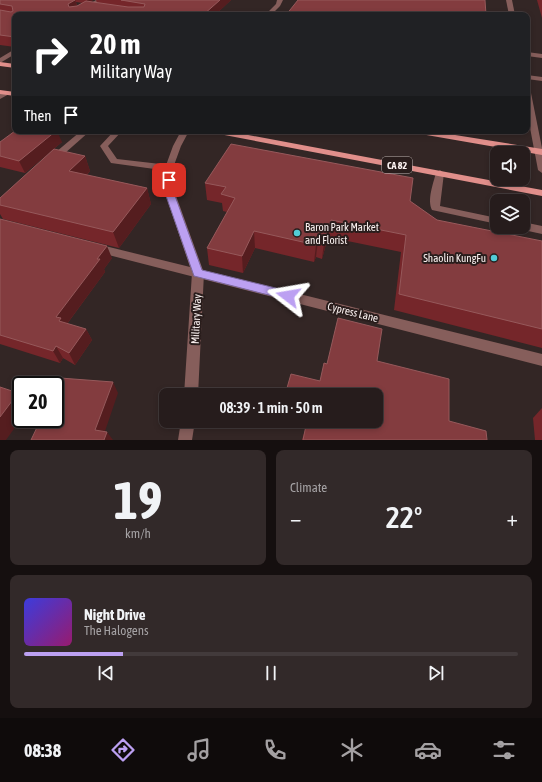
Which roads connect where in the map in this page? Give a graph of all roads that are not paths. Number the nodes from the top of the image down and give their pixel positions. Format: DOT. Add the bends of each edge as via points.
graph roads {
  1 [pos="100,0"];
  2 [pos="280,0"];
  3 [pos="509,0"];
  4 [pos="75,6"];
  5 [pos="88,7"];
  6 [pos="97,9"];
  7 [pos="80,12"];
  8 [pos="271,12"];
  9 [pos="511,12"];
  10 [pos="12,52"];
  11 [pos="530,54"];
  12 [pos="542,56"];
  13 [pos="0,62"];
  14 [pos="12,65"];
  15 [pos="530,77"];
  16 [pos="542,78"];
  17 [pos="3,92"];
  18 [pos="0,97"];
  19 [pos="530,107"];
  20 [pos="82,134"];
  21 [pos="115,134"];
  22 [pos="183,134"];
  23 [pos="230,134"];
  24 [pos="450,134"];
  25 [pos="540,152"];
  26 [pos="44,167"];
  27 [pos="169,168"];
  28 [pos="542,170"];
  29 [pos="440,173"];
  30 [pos="542,193"];
  31 [pos="490,220"];
  32 [pos="530,227"];
  33 [pos="542,230"];
  34 [pos="84,245"];
  35 [pos="198,273"];
  36 [pos="542,360"];
  37 [pos="191,388"];
  38 [pos="187,428"];
  39 [pos="185,440"];
  1 -- 5 [label="street"];
  2 -- 8 [label="street"];
  3 -- 9 [label="street"];
  4 -- 5 [label="street"];
  5 -- 6 [label="street"];
  5 -- 7 [label="street"];
  10 -- 13 [label="street"];
  11 -- 12 [label="street"];
  13 -- 14 [label="main road"];
  15 -- 16 [label="street"];
  17 -- 18 [label="street"];
  19 -- 25 [label="street"];
  20 -- 26 [label="street"];
  21 -- 27 [label="street" via="104,146 114,161"];
  22 -- 27 [label="street, Military Way"];
  23 -- 29 [label="main road, CA 82"];
  24 -- 25 [label="main road"];
  25 -- 28 [label="street"];
  27 -- 35 [label="street, Military Way" via="170,193"];
  29 -- 30 [label="main road, CA 82"];
  29 -- 31 [label="street" via="435,208"];
  32 -- 33 [label="street"];
  34 -- 35 [label="street, Cypress Lane"];
  35 -- 36 [label="street, Cypress Lane"];
  35 -- 37 [label="street, Military Way"];
  38 -- 39 [label="street"];
}
